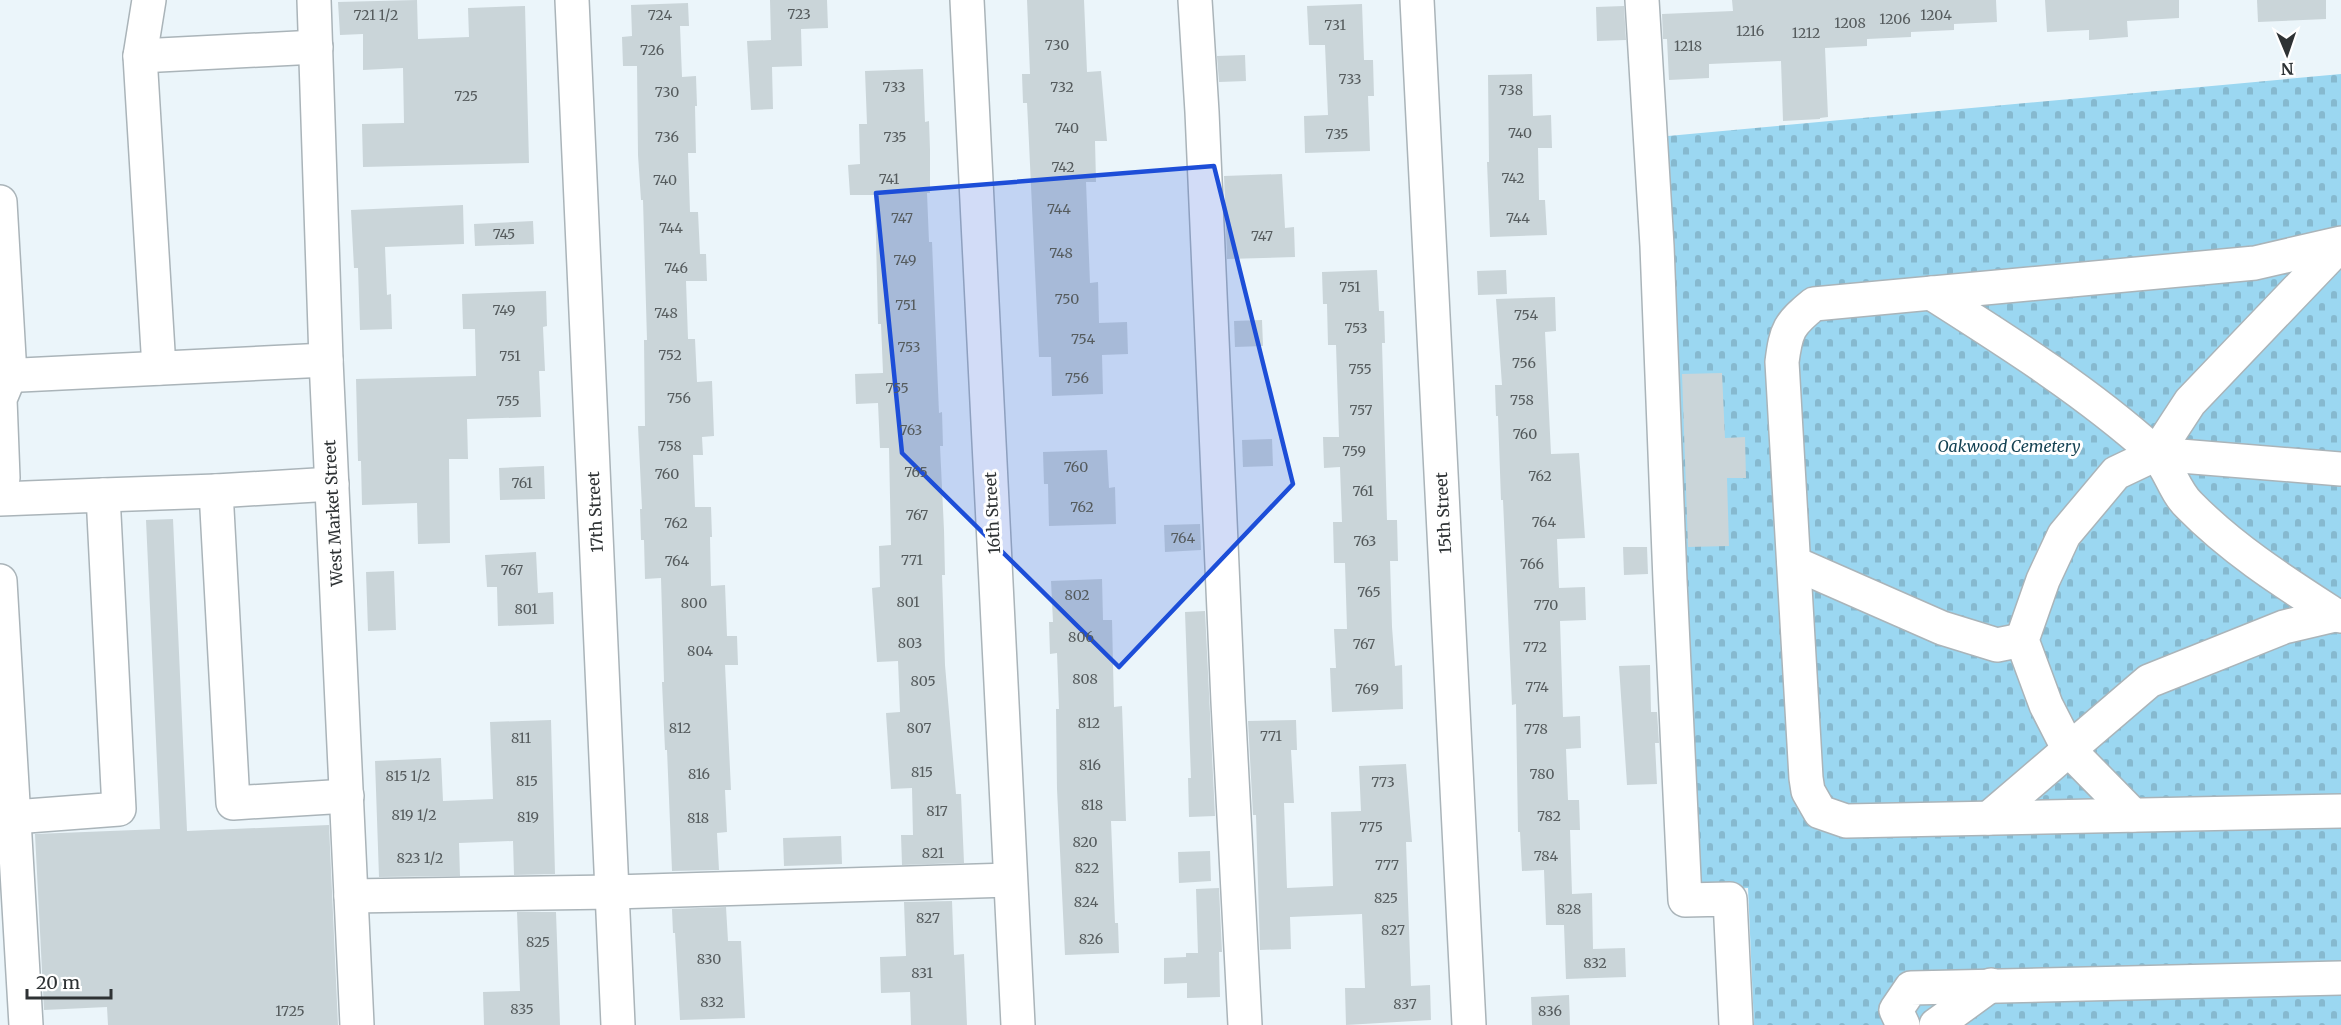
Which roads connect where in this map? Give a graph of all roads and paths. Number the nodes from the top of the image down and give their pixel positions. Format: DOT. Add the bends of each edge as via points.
graph roads {
  1 [pos="149,0"];
  2 [pos="314,0"];
  3 [pos="572,0"];
  4 [pos="967,0"];
  5 [pos="1195,0"];
  6 [pos="1417,0"];
  7 [pos="1642,0"];
  8 [pos="316,47"];
  9 [pos="140,56"];
  10 [pos="0,202"];
  11 [pos="2341,243"];
  12 [pos="1931,293"];
  13 [pos="326,360"];
  14 [pos="159,368"];
  15 [pos="5,376"];
  16 [pos="2156,454"];
  17 [pos="2341,469"];
  18 [pos="332,484"];
  19 [pos="0,485"];
  20 [pos="216,491"];
  21 [pos="103,495"];
  22 [pos="0,499"];
  23 [pos="1794,563"];
  24 [pos="0,581"];
  25 [pos="2338,615"];
  26 [pos="2022,640"];
  27 [pos="2069,750"];
  28 [pos="346,796"];
  29 [pos="2341,811"];
  30 [pos="2133,815"];
  31 [pos="14,817"];
  32 [pos="1989,818"];
  33 [pos="1010,879"];
  34 [pos="613,892"];
  35 [pos="351,896"];
  36 [pos="2341,978"];
  37 [pos="1991,985"];
  38 [pos="26,1025"];
  39 [pos="357,1025"];
  40 [pos="618,1025"];
  41 [pos="1018,1025"];
  42 [pos="1245,1025"];
  43 [pos="1470,1025"];
  44 [pos="1736,1025"];
  45 [pos="1903,1025"];
  46 [pos="1936,1025"];
  1 -- 9 [label="street"];
  2 -- 8 [label="street, West Market Street"];
  3 -- 34 [label="street, 17th Street"];
  4 -- 33 [label="street, 16th Street"];
  5 -- 42 [label="street"];
  6 -- 43 [label="street, 15th Street"];
  7 -- 44 [label="street" via="1657,246 1685,900 1730,899"];
  8 -- 9 [label="street"];
  8 -- 13 [label="street, West Market Street"];
  9 -- 14 [label="street"];
  10 -- 15 [label="street"];
  11 -- 12 [label="street" via="2255,264"];
  11 -- 16 [label="street" via="2190,402"];
  12 -- 16 [label="street" via="2090,399"];
  12 -- 23 [label="street" via="1814,304 1795,319 1785,339 1782,362"];
  13 -- 14 [label="street"];
  13 -- 18 [label="street, West Market Street"];
  14 -- 15 [label="street"];
  15 -- 19 [label="street" via="0,399"];
  16 -- 17 [label="street"];
  16 -- 25 [label="street" via="2187,504 2261,567"];
  16 -- 26 [label="street" via="2116,473 2064,535"];
  18 -- 20 [label="street"];
  18 -- 28 [label="street, West Market Street"];
  20 -- 21 [label="street"];
  20 -- 28 [label="street" via="234,803"];
  21 -- 22 [label="street"];
  21 -- 31 [label="street" via="119,809"];
  23 -- 26 [label="street" via="1942,628 1996,645"];
  23 -- 32 [label="street" via="1806,778 1808,791 1820,812 1846,821"];
  24 -- 31 [label="street"];
  25 -- 27 [label="street" via="2284,627 2149,681"];
  26 -- 27 [label="street" via="2046,705"];
  27 -- 30 [label="street"];
  27 -- 32 [label="street"];
  28 -- 35 [label="street, West Market Street"];
  29 -- 30 [label="street"];
  30 -- 32 [label="street"];
  31 -- 38 [label="street"];
  33 -- 34 [label="street"];
  33 -- 41 [label="street, 16th Street"];
  34 -- 35 [label="street"];
  34 -- 40 [label="street, 17th Street"];
  35 -- 39 [label="street, West Market Street"];
  36 -- 37 [label="street"];
  37 -- 45 [label="street" via="1911,988 1896,1010"];
  37 -- 46 [label="street"];
}
